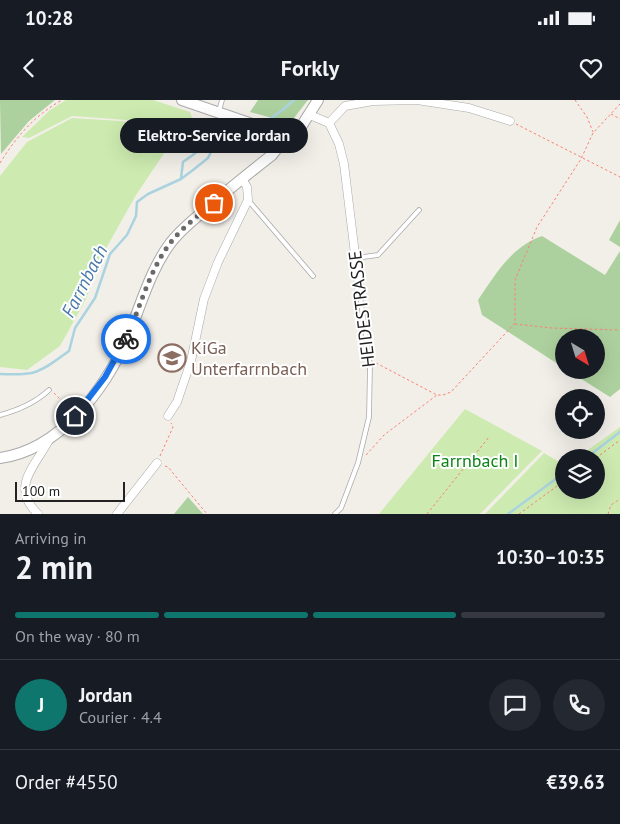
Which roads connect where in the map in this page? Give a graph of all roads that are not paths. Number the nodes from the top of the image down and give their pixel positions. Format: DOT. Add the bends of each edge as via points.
graph roads {
  1 [pos="182,100"];
  2 [pos="222,100"];
  3 [pos="318,100"];
  4 [pos="218,113"];
  5 [pos="310,115"];
  6 [pos="510,121"];
  7 [pos="329,123"];
  8 [pos="284,135"];
  9 [pos="242,179"];
  10 [pos="248,200"];
  11 [pos="419,210"];
  12 [pos="356,258"];
  13 [pos="313,276"];
  14 [pos="360,294"];
  15 [pos="49,390"];
  16 [pos="0,415"];
  17 [pos="168,416"];
  18 [pos="50,438"];
  19 [pos="0,458"];
  20 [pos="157,463"];
  21 [pos="38,514"];
  22 [pos="118,514"];
  23 [pos="335,514"];
  1 -- 4 [label="street"];
  2 -- 4 [label="lane"];
  3 -- 5 [label="street"];
  4 -- 8 [label="street"];
  5 -- 7 [label="street"];
  5 -- 8 [label="street" via="299,130"];
  6 -- 7 [label="street" via="469,108 416,100 373,101 345,106"];
  7 -- 12 [label="street, HEIDESTRASSE" via="344,164"];
  8 -- 9 [label="street" via="272,155"];
  9 -- 10 [label="street" via="247,187"];
  9 -- 18 [label="street" via="170,245 151,276 128,337 110,370 75,416"];
  10 -- 13 [label="lane"];
  10 -- 17 [label="street" via="218,262 191,361 177,402"];
  11 -- 12 [label="lane" via="378,255"];
  12 -- 14 [label="street, HEIDESTRASSE"];
  14 -- 23 [label="lane, HEIDESTRASSE" via="370,365 369,417 358,463 341,508"];
  15 -- 16 [label="lane" via="18,410"];
  18 -- 19 [label="street" via="22,453"];
  18 -- 21 [label="street" via="24,488 27,501"];
  20 -- 22 [label="street"];
}
